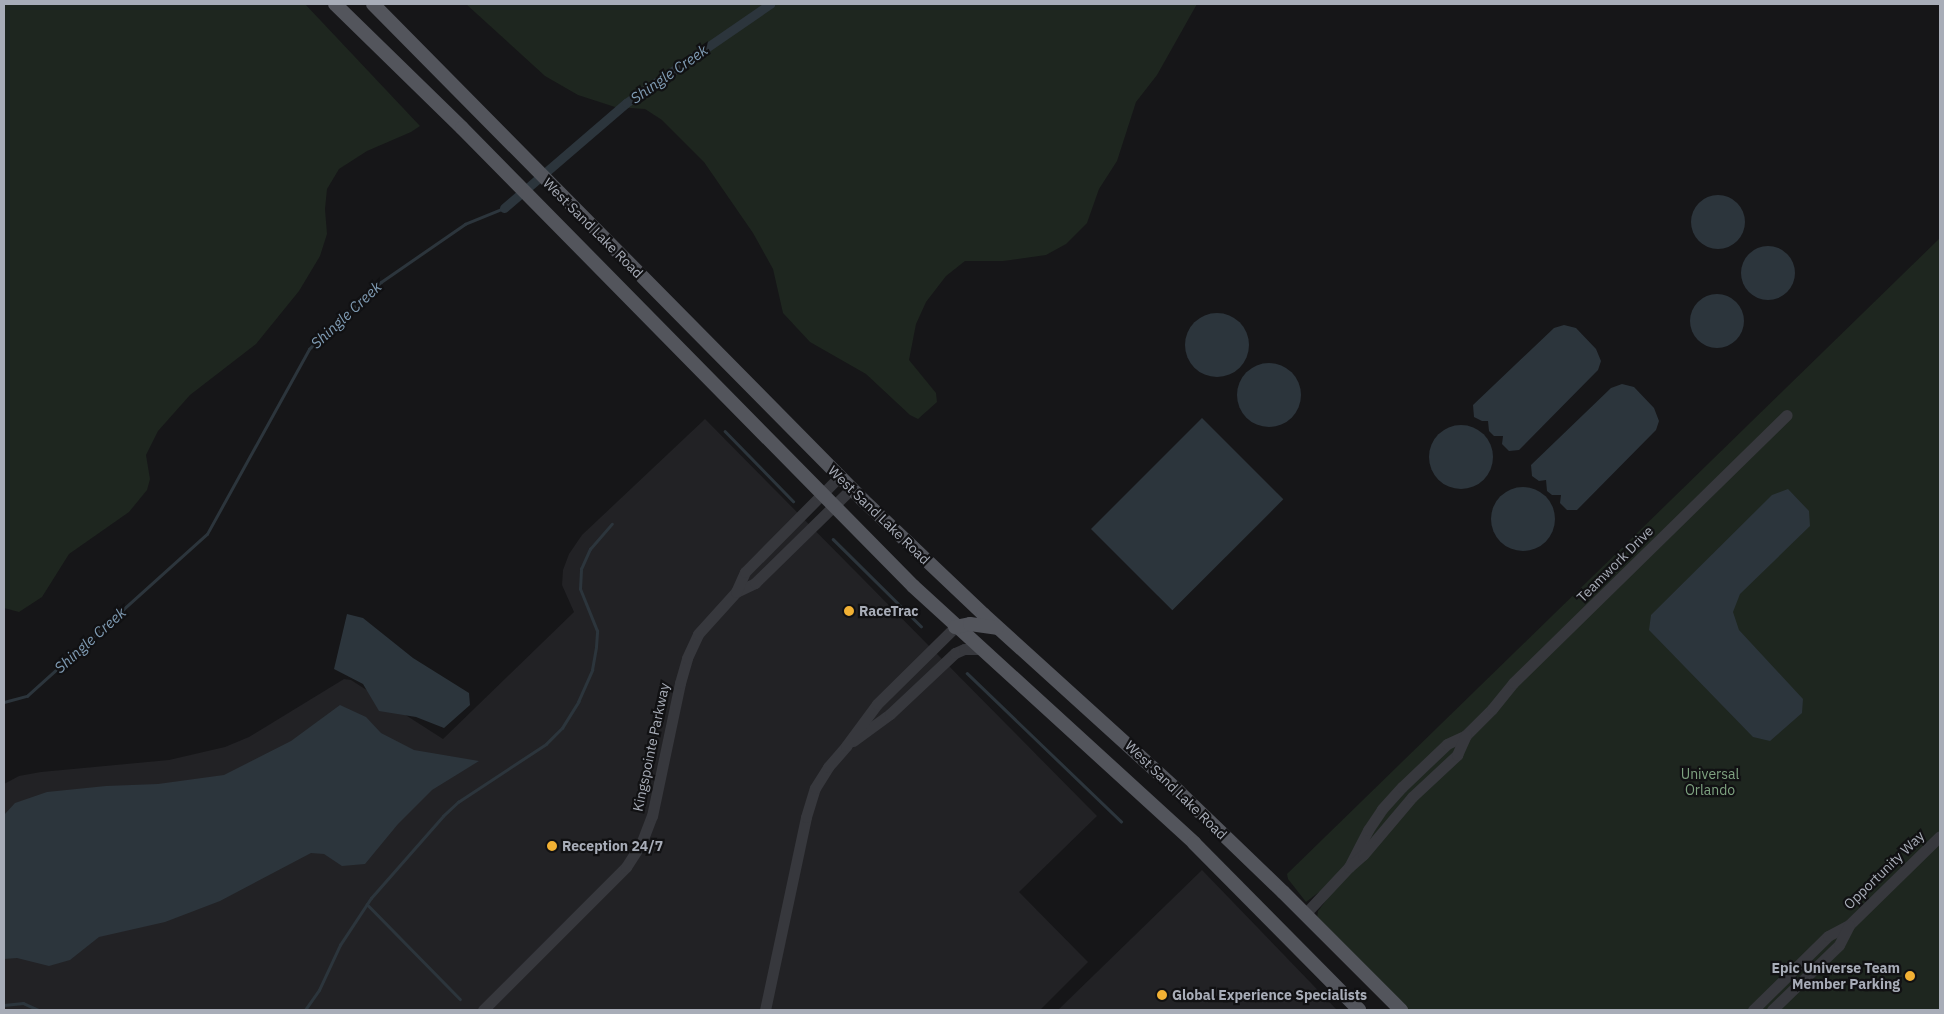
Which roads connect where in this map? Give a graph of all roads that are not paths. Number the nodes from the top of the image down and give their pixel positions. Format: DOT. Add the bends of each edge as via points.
graph roads {
  1 [pos="336,4"];
  2 [pos="374,4"];
  3 [pos="1787,415"];
  4 [pos="839,477"];
  5 [pos="851,489"];
  6 [pos="822,495"];
  7 [pos="833,506"];
  8 [pos="768,546"];
  9 [pos="780,558"];
  10 [pos="736,592"];
  11 [pos="955,626"];
  12 [pos="998,628"];
  13 [pos="980,649"];
  14 [pos="846,746"];
  15 [pos="1940,836"];
  16 [pos="1305,914"];
  17 [pos="1849,925"];
  18 [pos="483,1010"];
  19 [pos="765,1010"];
  20 [pos="1359,1010"];
  21 [pos="1401,1010"];
  22 [pos="1753,1010"];
  23 [pos="1772,1010"];
  1 -- 6 [label="main road, West Sand Lake Road"];
  2 -- 4 [label="main road, West Sand Lake Road"];
  3 -- 16 [label="street, Teamwork Drive" via="1513,683 1466,735 1457,755 1412,798 1363,855"];
  4 -- 5 [label="main road, West Sand Lake Road"];
  4 -- 6 [label="street, Kingspointe Parkway"];
  5 -- 7 [label="street, Kingspointe Parkway"];
  5 -- 12 [label="main road, West Sand Lake Road"];
  6 -- 7 [label="main road, West Sand Lake Road"];
  6 -- 8 [label="street, Kingspointe Parkway"];
  7 -- 9 [label="street, Kingspointe Parkway"];
  7 -- 11 [label="main road, West Sand Lake Road"];
  8 -- 9 [label="street"];
  8 -- 10 [label="street, Kingspointe Parkway" via="745,572"];
  9 -- 10 [label="street, Kingspointe Parkway" via="755,583"];
  10 -- 18 [label="street, Kingspointe Parkway" via="698,634 687,658 652,816 641,844 609,886"];
  11 -- 12 [label="main road" via="970,624"];
  11 -- 13 [label="main road, West Sand Lake Road"];
  11 -- 14 [label="street" via="876,704"];
  12 -- 16 [label="main road, West Sand Lake Road" via="1152,766"];
  13 -- 14 [label="street" via="964,649 955,653 890,714"];
  13 -- 20 [label="main road, West Sand Lake Road" via="1178,827"];
  14 -- 19 [label="street" via="815,788 806,817"];
  15 -- 17 [label="street, Opportunity Way"];
  16 -- 21 [label="main road, West Sand Lake Road"];
  17 -- 22 [label="street, Opportunity Way" via="1828,936"];
  17 -- 23 [label="street, Opportunity Way" via="1839,945"];
}
